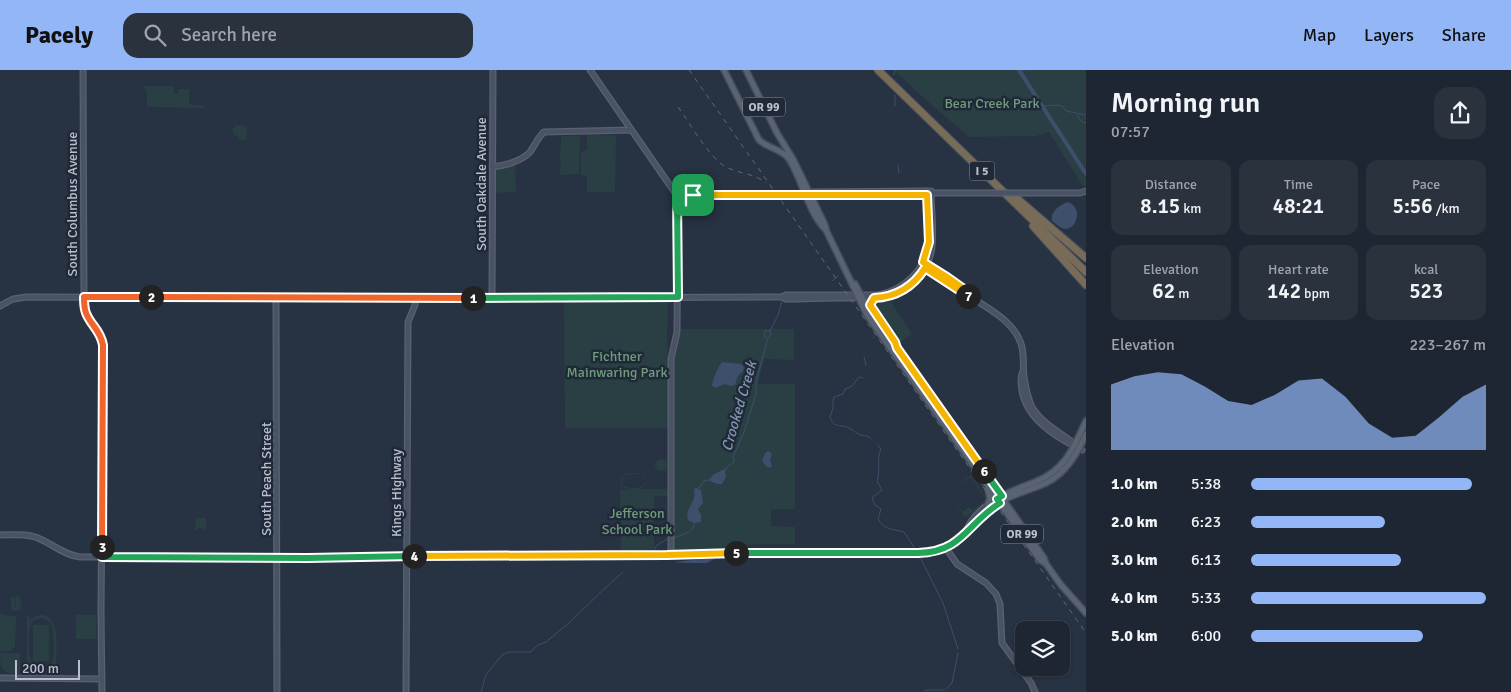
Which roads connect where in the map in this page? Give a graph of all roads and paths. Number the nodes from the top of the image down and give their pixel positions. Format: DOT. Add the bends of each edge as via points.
graph roads {
  1 [pos="83,70"];
  2 [pos="493,70"];
  3 [pos="590,70"];
  4 [pos="724,70"];
  5 [pos="746,70"];
  6 [pos="878,70"];
  7 [pos="882,70"];
  8 [pos="626,121"];
  9 [pos="631,130"];
  10 [pos="620,131"];
  11 [pos="784,144"];
  12 [pos="780,152"];
  13 [pos="492,167"];
  14 [pos="1002,188"];
  15 [pos="1086,191"];
  16 [pos="854,192"];
  17 [pos="930,193"];
  18 [pos="1080,193"];
  19 [pos="808,194"];
  20 [pos="677,195"];
  21 [pos="840,195"];
  22 [pos="1086,196"];
  23 [pos="813,211"];
  24 [pos="823,219"];
  25 [pos="826,230"];
  26 [pos="1086,258"];
  27 [pos="924,265"];
  28 [pos="1086,267"];
  29 [pos="1086,272"];
  30 [pos="1086,285"];
  31 [pos="817,295"];
  32 [pos="84,297"];
  33 [pos="276,297"];
  34 [pos="416,297"];
  35 [pos="678,297"];
  36 [pos="782,297"];
  37 [pos="859,297"];
  38 [pos="492,298"];
  39 [pos="874,298"];
  40 [pos="797,299"];
  41 [pos="0,306"];
  42 [pos="894,349"];
  43 [pos="1023,371"];
  44 [pos="1035,415"];
  45 [pos="1086,421"];
  46 [pos="1086,434"];
  47 [pos="1077,447"];
  48 [pos="987,484"];
  49 [pos="1001,499"];
  50 [pos="988,504"];
  51 [pos="964,535"];
  52 [pos="0,536"];
  53 [pos="946,548"];
  54 [pos="671,555"];
  55 [pos="407,556"];
  56 [pos="102,557"];
  57 [pos="277,558"];
  58 [pos="1086,613"];
  59 [pos="0,678"];
  60 [pos="102,679"];
  61 [pos="102,692"];
  62 [pos="277,692"];
  63 [pos="406,692"];
  64 [pos="1035,692"];
  1 -- 32 [label="main road, South Columbus Avenue"];
  2 -- 13 [label="main road, South Oakdale Avenue"];
  3 -- 8 [label="main road"];
  4 -- 12 [label="main road, OR 99" via="759,140"];
  5 -- 11 [label="main road, OR 99"];
  6 -- 14 [label="highway, I 5"];
  7 -- 14 [label="highway, I 5"];
  8 -- 9 [label="main road"];
  8 -- 10 [label="main road"];
  9 -- 10 [label="main road"];
  9 -- 20 [label="main road"];
  10 -- 13 [label="main road" via="544,132 523,158"];
  11 -- 12 [label="main road" via="784,151"];
  11 -- 19 [label="main road, OR 99"];
  12 -- 19 [label="main road, OR 99" via="788,158"];
  13 -- 38 [label="main road, South Oakdale Avenue"];
  14 -- 26 [label="highway"];
  14 -- 28 [label="highway, I 5"];
  14 -- 29 [label="highway, I 5"];
  14 -- 30 [label="highway"];
  15 -- 18 [label="main road"];
  16 -- 17 [label="main road"];
  16 -- 19 [label="main road"];
  16 -- 21 [label="main road"];
  17 -- 18 [label="main road, bridge"];
  17 -- 21 [label="main road"];
  17 -- 27 [label="main road" via="931,253"];
  18 -- 22 [label="main road"];
  19 -- 20 [label="main road"];
  19 -- 21 [label="main road"];
  19 -- 23 [label="main road, OR 99"];
  19 -- 24 [label="main road, OR 99"];
  20 -- 35 [label="main road"];
  23 -- 24 [label="main road"];
  23 -- 25 [label="main road, OR 99"];
  24 -- 25 [label="main road, OR 99"];
  25 -- 37 [label="main road, OR 99"];
  27 -- 37 [label="main road" via="896,289"];
  27 -- 39 [label="main road" via="915,281 903,291"];
  27 -- 43 [label="main road" via="971,294 1015,331 1021,346"];
  31 -- 36 [label="main road"];
  31 -- 37 [label="main road"];
  31 -- 40 [label="main road"];
  32 -- 33 [label="main road"];
  32 -- 41 [label="main road" via="23,297"];
  32 -- 56 [label="main road, South Columbus Avenue" via="86,313 99,332 103,345"];
  33 -- 34 [label="main road"];
  33 -- 57 [label="main road, South Peach Street"];
  34 -- 38 [label="main road"];
  34 -- 55 [label="main road, Kings Highway" via="408,322"];
  35 -- 36 [label="main road"];
  35 -- 38 [label="main road"];
  35 -- 54 [label="main road" via="677,332 671,359"];
  36 -- 40 [label="main road"];
  37 -- 39 [label="main road"];
  37 -- 40 [label="main road"];
  37 -- 42 [label="main road, OR 99" via="867,315"];
  39 -- 42 [label="main road" via="871,307 895,342"];
  42 -- 48 [label="main road, OR 99"];
  42 -- 49 [label="main road, OR 99" via="918,377"];
  43 -- 44 [label="main road" via="1026,393"];
  43 -- 44 [label="main road" via="1024,398"];
  44 -- 47 [label="main road"];
  44 -- 47 [label="main road" via="1045,427"];
  45 -- 47 [label="main road"];
  46 -- 47 [label="main road"];
  47 -- 49 [label="main road" via="1069,464 1054,478"];
  48 -- 49 [label="main road, OR 99"];
  48 -- 50 [label="main road"];
  49 -- 50 [label="main road"];
  49 -- 51 [label="main road"];
  49 -- 58 [label="main road, OR 99" via="1061,586"];
  50 -- 51 [label="main road" via="972,519"];
  51 -- 53 [label="main road"];
  52 -- 56 [label="main road" via="31,536 63,553"];
  53 -- 54 [label="main road" via="918,553"];
  53 -- 64 [label="main road" via="957,564 990,586 998,598 1002,641"];
  54 -- 55 [label="main road"];
  55 -- 57 [label="main road"];
  55 -- 63 [label="main road, Kings Highway"];
  56 -- 57 [label="main road"];
  56 -- 60 [label="main road, South Columbus Avenue"];
  57 -- 62 [label="main road, South Peach Street"];
  59 -- 60 [label="main road"];
  60 -- 61 [label="main road, South Columbus Avenue"];
}
